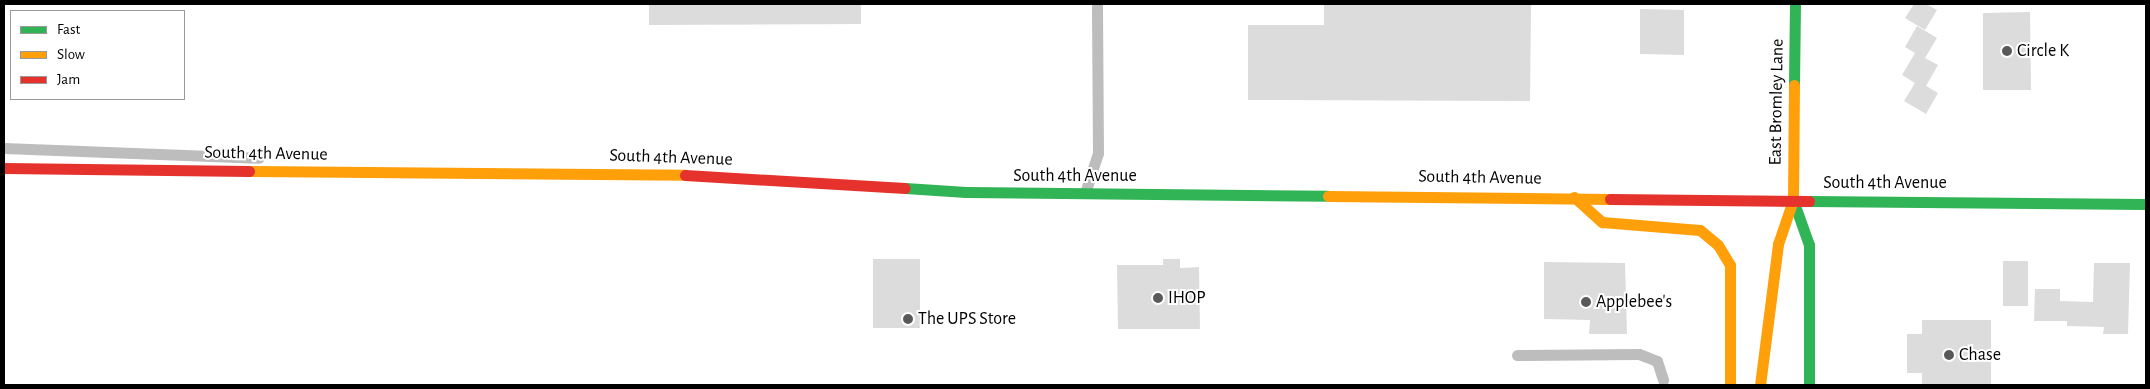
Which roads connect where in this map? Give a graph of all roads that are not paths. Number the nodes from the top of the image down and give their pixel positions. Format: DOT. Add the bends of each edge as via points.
graph roads {
  1 [pos="1097,4"];
  2 [pos="1795,4"];
  3 [pos="4,148"];
  4 [pos="4,168"];
  5 [pos="311,172"];
  6 [pos="1084,194"];
  7 [pos="1574,197"];
  8 [pos="1793,200"];
  9 [pos="2146,204"];
  10 [pos="1517,355"];
  11 [pos="1662,380"];
  12 [pos="1730,385"];
  13 [pos="1760,385"];
  14 [pos="1809,385"];
  1 -- 6 [label="lane" via="1098,153"];
  2 -- 8 [label="main road, East Bromley Lane"];
  3 -- 5 [label="lane" via="284,159"];
  4 -- 5 [label="main road, South 4th Avenue"];
  5 -- 6 [label="main road, South 4th Avenue" via="684,175 942,192"];
  6 -- 7 [label="main road, South 4th Avenue"];
  7 -- 8 [label="main road, South 4th Avenue"];
  7 -- 12 [label="main road" via="1602,222 1700,230 1718,244 1730,265"];
  8 -- 9 [label="main road, South 4th Avenue"];
  8 -- 13 [label="main road, East Bromley Lane" via="1778,244"];
  8 -- 14 [label="main road, East Bromley Lane" via="1809,244"];
  10 -- 11 [label="lane" via="1639,354 1657,361"];
}
